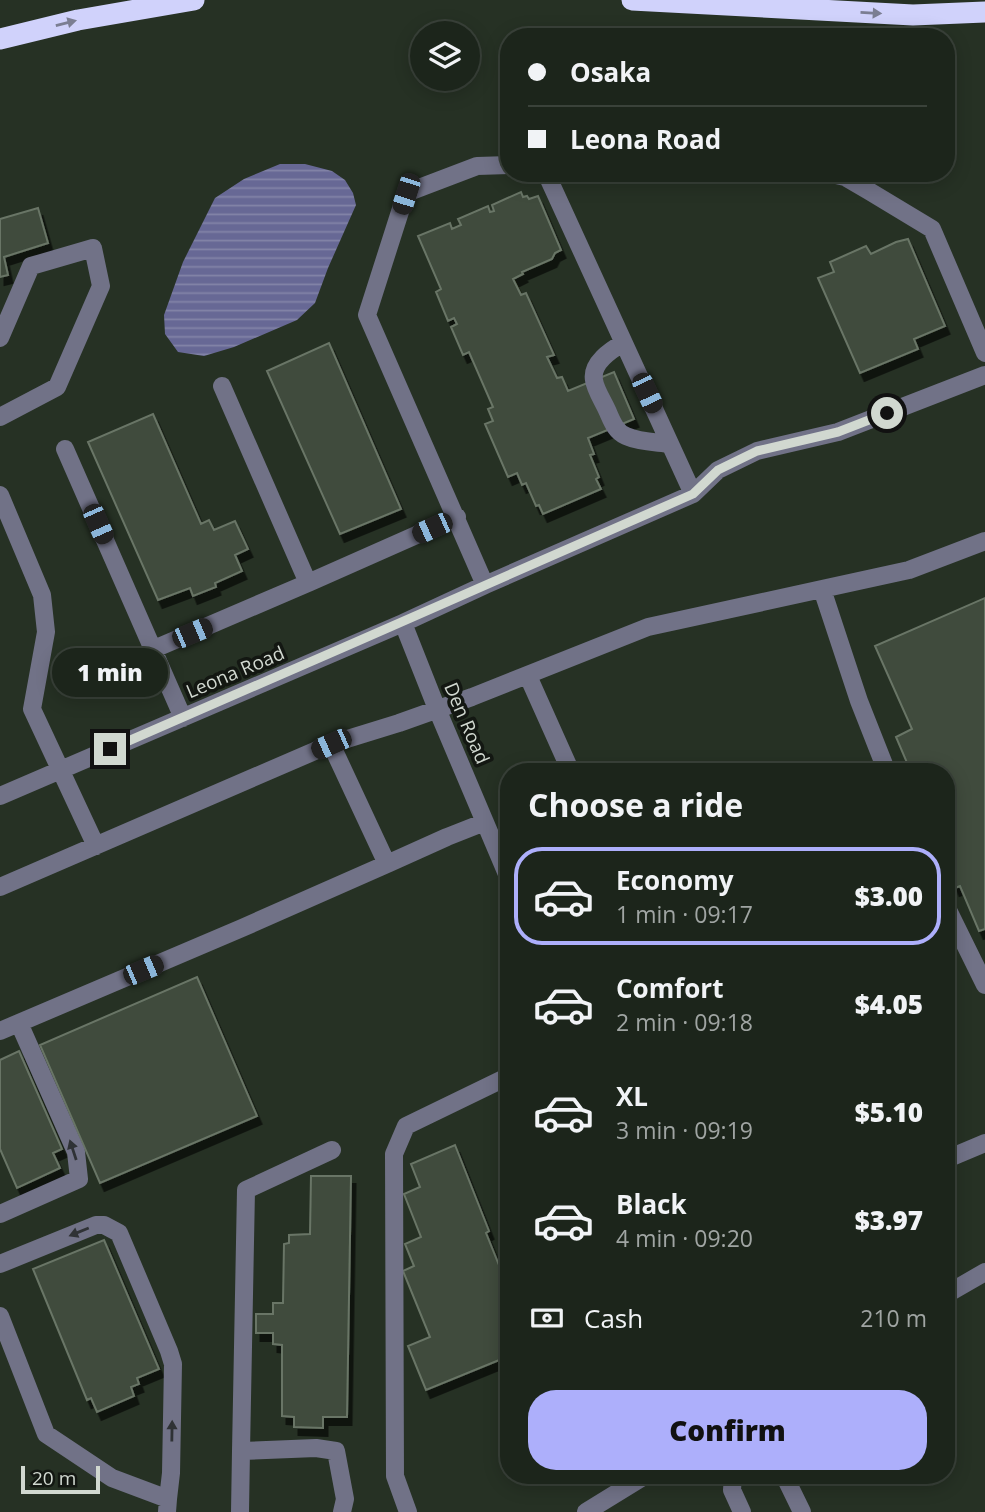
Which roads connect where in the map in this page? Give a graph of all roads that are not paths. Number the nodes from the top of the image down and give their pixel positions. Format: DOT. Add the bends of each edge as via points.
graph roads {
  1 [pos="194,0"];
  2 [pos="632,0"];
  3 [pos="985,12"];
  4 [pos="0,39"];
  5 [pos="500,165"];
  6 [pos="550,182"];
  7 [pos="853,182"];
  8 [pos="0,338"];
  9 [pos="624,343"];
  10 [pos="985,353"];
  11 [pos="985,375"];
  12 [pos="222,386"];
  13 [pos="0,417"];
  14 [pos="670,444"];
  15 [pos="65,449"];
  16 [pos="693,494"];
  17 [pos="0,495"];
  18 [pos="457,517"];
  19 [pos="985,541"];
  20 [pos="308,583"];
  21 [pos="485,584"];
  22 [pos="822,589"];
  23 [pos="403,622"];
  24 [pos="154,649"];
  25 [pos="528,676"];
  26 [pos="438,709"];
  27 [pos="183,718"];
  28 [pos="331,744"];
  29 [pos="567,763"];
  30 [pos="883,763"];
  31 [pos="61,770"];
  32 [pos="0,796"];
  33 [pos="485,822"];
  34 [pos="96,846"];
  35 [pos="500,858"];
  36 [pos="387,864"];
  37 [pos="0,887"];
  38 [pos="955,924"];
  39 [pos="985,985"];
  40 [pos="19,1023"];
  41 [pos="0,1031"];
  42 [pos="500,1080"];
  43 [pos="985,1143"];
  44 [pos="332,1150"];
  45 [pos="955,1156"];
  46 [pos="0,1214"];
  47 [pos="0,1264"];
  48 [pos="985,1272"];
  49 [pos="955,1289"];
  50 [pos="0,1316"];
  51 [pos="241,1451"];
  52 [pos="631,1484"];
  53 [pos="732,1484"];
  54 [pos="788,1484"];
  55 [pos="167,1505"];
  56 [pos="240,1512"];
  57 [pos="342,1512"];
  58 [pos="408,1512"];
  59 [pos="586,1512"];
  60 [pos="742,1512"];
  61 [pos="802,1512"];
  4 -- 1 [label="highway, one-way"];
  2 -- 3 [label="highway, one-way" via="913,15"];
  5 -- 18 [label="street" via="477,166 406,194 367,315"];
  6 -- 9 [label="street"];
  7 -- 10 [label="street" via="932,229"];
  8 -- 13 [label="street" via="31,266 93,248 101,286 57,387"];
  9 -- 14 [label="street"];
  9 -- 14 [label="street" via="602,359 594,381 615,427 632,438"];
  11 -- 16 [label="street" via="838,432 757,451 718,470"];
  12 -- 20 [label="street"];
  14 -- 16 [label="street"];
  15 -- 24 [label="street"];
  16 -- 21 [label="street, Leona Road"];
  17 -- 31 [label="street" via="42,595 46,632 32,709"];
  18 -- 20 [label="street"];
  18 -- 21 [label="street"];
  19 -- 22 [label="street" via="909,570"];
  20 -- 24 [label="street"];
  21 -- 23 [label="street, Leona Road"];
  22 -- 25 [label="street" via="648,626"];
  22 -- 30 [label="street"];
  23 -- 26 [label="street, Den Road"];
  23 -- 27 [label="street, Leona Road"];
  24 -- 27 [label="street"];
  25 -- 26 [label="street"];
  25 -- 29 [label="street"];
  26 -- 28 [label="street"];
  26 -- 33 [label="street, Den Road"];
  27 -- 31 [label="street, Leona Road"];
  28 -- 34 [label="street"];
  28 -- 36 [label="street"];
  31 -- 32 [label="street, Leona Road"];
  31 -- 34 [label="street"];
  33 -- 35 [label="street, Den Road"];
  33 -- 36 [label="street"];
  34 -- 37 [label="street"];
  36 -- 40 [label="street"];
  38 -- 39 [label="street"];
  40 -- 41 [label="street"];
  46 -- 40 [label="street, one-way" via="79,1179 76,1152"];
  42 -- 58 [label="street" via="406,1126 394,1154 395,1476"];
  43 -- 45 [label="street"];
  44 -- 51 [label="street" via="246,1190"];
  55 -- 47 [label="street, one-way" via="173,1364 119,1233 96,1225"];
  48 -- 49 [label="street"];
  50 -- 55 [label="street" via="46,1434 112,1478"];
  51 -- 56 [label="street"];
  51 -- 57 [label="street" via="335,1451 345,1499"];
  52 -- 59 [label="street"];
  53 -- 60 [label="street"];
  54 -- 61 [label="street"];
}
